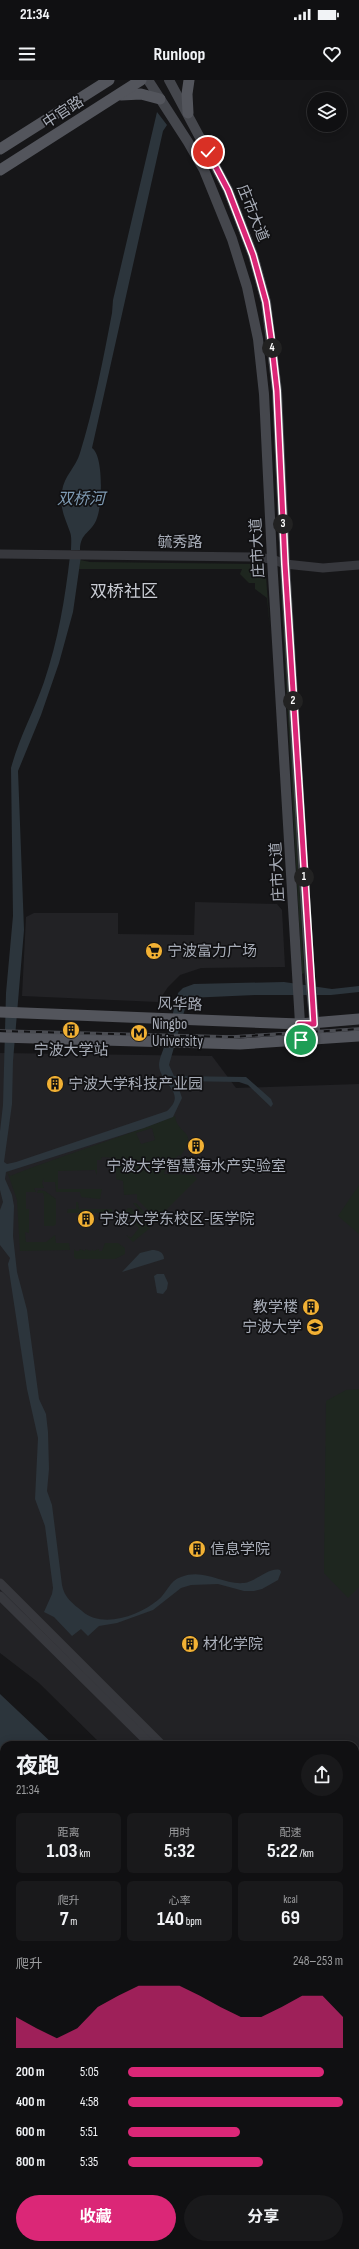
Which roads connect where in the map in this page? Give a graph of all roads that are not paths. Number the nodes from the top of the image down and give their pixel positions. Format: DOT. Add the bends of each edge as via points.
graph roads {
  1 [pos="141,80"];
  2 [pos="148,80"];
  3 [pos="169,80"];
  4 [pos="189,80"];
  5 [pos="106,81"];
  6 [pos="116,96"];
  7 [pos="160,99"];
  8 [pos="188,113"];
  9 [pos="0,149"];
  10 [pos="0,170"];
  11 [pos="0,554"];
  12 [pos="272,559"];
  13 [pos="285,564"];
  14 [pos="359,565"];
  15 [pos="0,1012"];
  16 [pos="313,1018"];
  17 [pos="299,1019"];
  18 [pos="359,1019"];
  19 [pos="359,1036"];
  20 [pos="0,1037"];
  21 [pos="316,1039"];
  22 [pos="301,1040"];
  23 [pos="0,1583"];
  24 [pos="0,1596"];
  25 [pos="147,1741"];
  26 [pos="158,1741"];
  1 -- 6 [label="main road, 中官路"];
  2 -- 7 [label="main road, 庄市大道"];
  3 -- 8 [label="main road, 庄市大道"];
  4 -- 8 [label="main road"];
  5 -- 9 [label="main road, 中官路"];
  6 -- 7 [label="main road" via="141,94"];
  6 -- 10 [label="main road, 中官路"];
  7 -- 12 [label="main road, 庄市大道" via="204,170 232,239 247,287 258,339 264,394"];
  8 -- 13 [label="main road, 庄市大道" via="228,190 251,248 266,302 277,391"];
  11 -- 12 [label="street, 毓秀路"];
  12 -- 13 [label="street, 毓秀路"];
  12 -- 17 [label="main road, 庄市大道"];
  13 -- 14 [label="street, 毓秀路" via="323,568"];
  13 -- 16 [label="main road, 庄市大道"];
  15 -- 17 [label="main road, 风华路"];
  16 -- 17 [label="main road, 风华路"];
  16 -- 18 [label="main road, 风华路"];
  16 -- 21 [label="main road, 庄市大道"];
  17 -- 22 [label="main road, 庄市大道"];
  19 -- 21 [label="main road"];
  20 -- 22 [label="main road" via="240,1044"];
  21 -- 22 [label="main road"];
  23 -- 26 [label="street"];
  24 -- 25 [label="street"];
}
